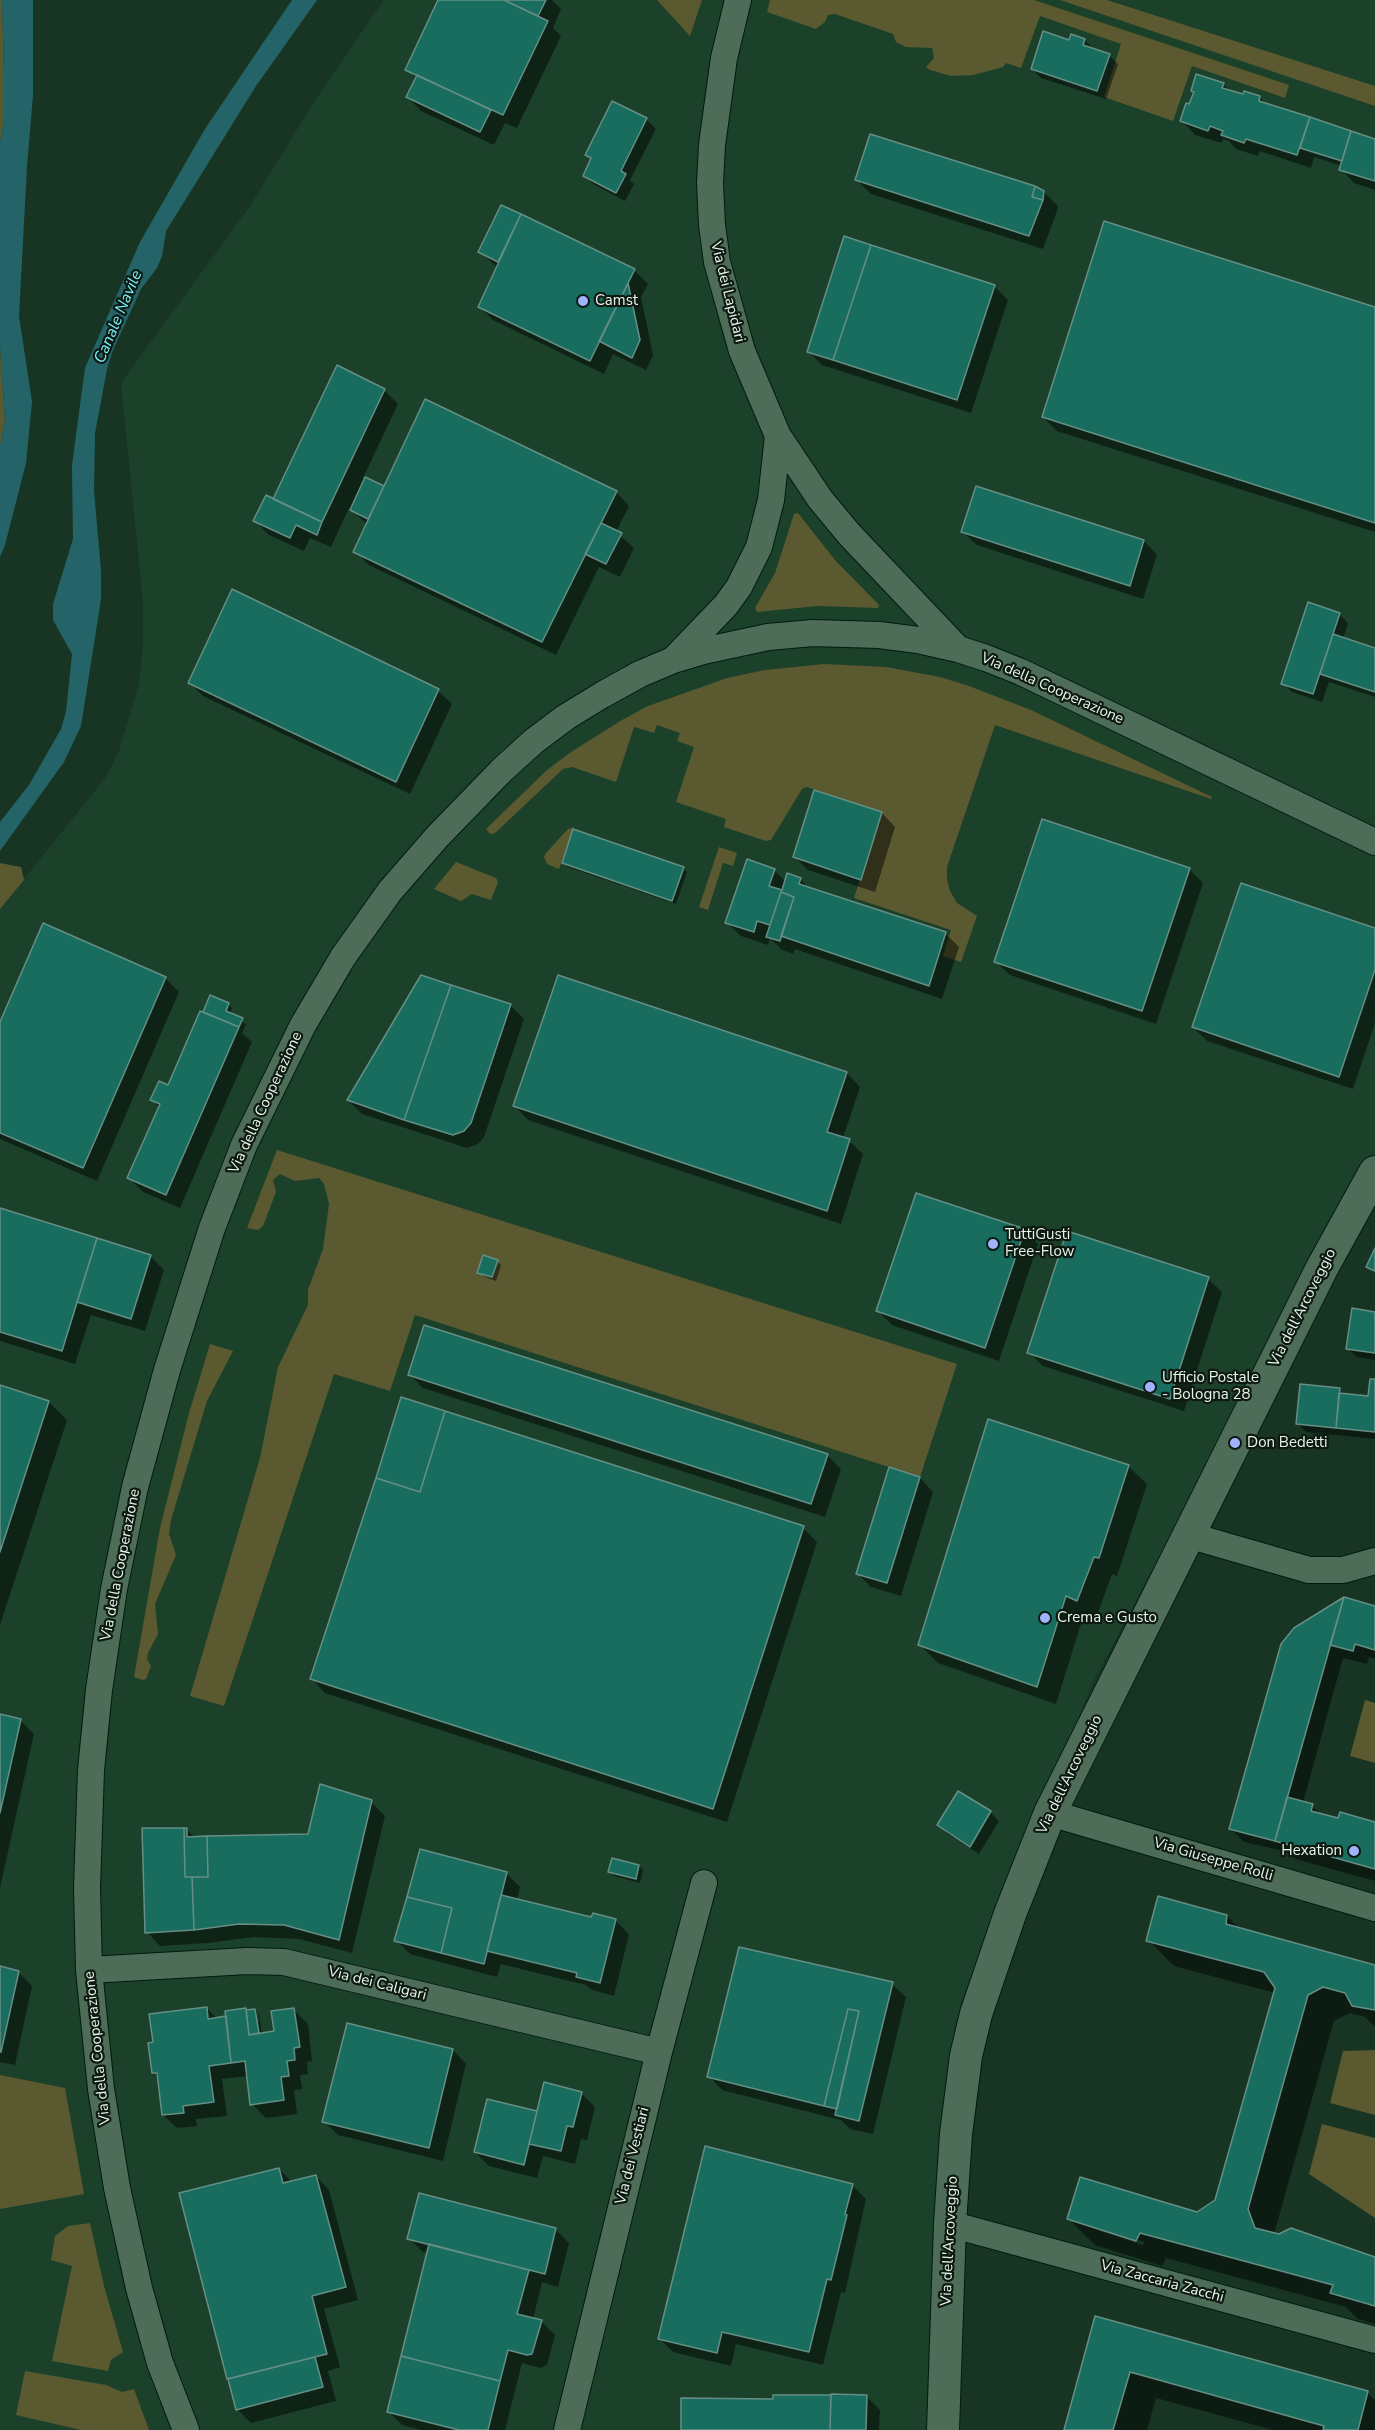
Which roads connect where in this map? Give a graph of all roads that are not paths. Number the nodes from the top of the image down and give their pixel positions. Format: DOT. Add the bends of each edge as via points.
graph roads {
  1 [pos="738,0"];
  2 [pos="778,436"];
  3 [pos="958,649"];
  4 [pos="673,660"];
  5 [pos="1375,842"];
  6 [pos="1375,1172"];
  7 [pos="1188,1535"];
  8 [pos="1375,1562"];
  9 [pos="1050,1813"];
  10 [pos="704,1883"];
  11 [pos="1375,1908"];
  12 [pos="89,1970"];
  13 [pos="659,2052"];
  14 [pos="950,2224"];
  15 [pos="1375,2340"];
  16 [pos="186,2430"];
  17 [pos="567,2430"];
  18 [pos="943,2430"];
  1 -- 2 [label="street, Via dei Lapidari" via="724,58 712,145 712,225 724,293 742,351"];
  2 -- 3 [label="street, Via dei Lapidari" via="849,534"];
  2 -- 4 [label="street, Via dei Lapidari" via="768,517 750,568 726,605"];
  3 -- 4 [label="street, Via della Cooperazione" via="879,635 813,633 737,643"];
  3 -- 5 [label="street, Via della Cooperazione" via="1021,672"];
  4 -- 12 [label="street, Via della Cooperazione" via="602,695 534,741 430,844 390,891 343,957 293,1043 244,1145 212,1228 167,1370 135,1487 114,1589 92,1770 87,1888"];
  6 -- 7 [label="street, Via dell'Arcoveggio" via="1322,1268"];
  7 -- 8 [label="street" via="1309,1570 1343,1570"];
  7 -- 9 [label="street, Via dell'Arcoveggio"];
  9 -- 11 [label="street, Via Giuseppe Rolli"];
  9 -- 14 [label="street, Via dell'Arcoveggio" via="976,2014 956,2134"];
  10 -- 13 [label="street, Via dei Vestiari"];
  12 -- 13 [label="street, Via dei Caligari" via="284,1962"];
  12 -- 16 [label="street, Via della Cooperazione" via="101,2089 126,2235 153,2339"];
  13 -- 17 [label="street, Via dei Vestiari"];
  14 -- 15 [label="street, Via Zaccaria Zacchi"];
  14 -- 18 [label="street, Via dell'Arcoveggio"];
}
